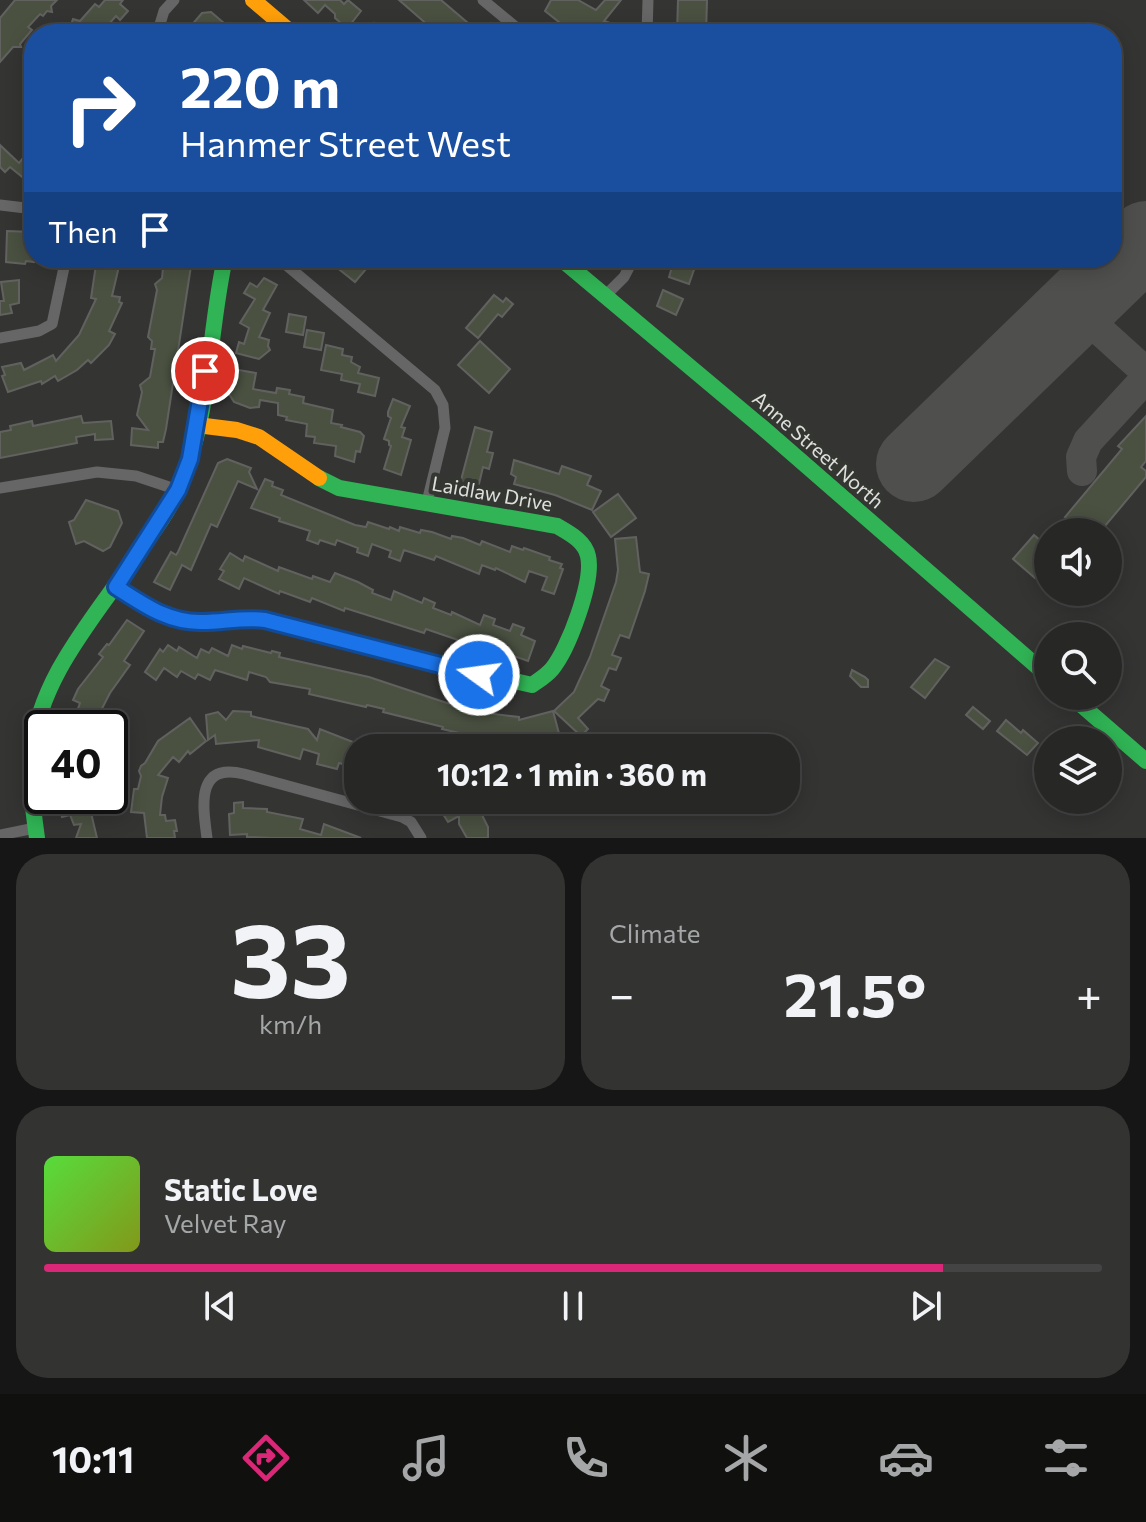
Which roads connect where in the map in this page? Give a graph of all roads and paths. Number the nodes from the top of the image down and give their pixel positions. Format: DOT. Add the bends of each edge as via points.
graph roads {
  1 [pos="174,0"];
  2 [pos="253,0"];
  3 [pos="483,0"];
  4 [pos="648,0"];
  5 [pos="160,24"];
  6 [pos="281,24"];
  7 [pos="512,24"];
  8 [pos="647,24"];
  9 [pos="0,205"];
  10 [pos="24,208"];
  11 [pos="64,268"];
  12 [pos="223,268"];
  13 [pos="290,268"];
  14 [pos="572,268"];
  15 [pos="629,268"];
  16 [pos="605,296"];
  17 [pos="0,338"];
  18 [pos="197,425"];
  19 [pos="0,488"];
  20 [pos="178,490"];
  21 [pos="427,502"];
  22 [pos="116,587"];
  23 [pos="1034,664"];
  24 [pos="1087,710"];
  25 [pos="1146,761"];
  26 [pos="36,833"];
  27 [pos="0,835"];
  28 [pos="207,838"];
  29 [pos="421,838"];
  1 -- 5 [label="street"];
  2 -- 6 [label="street"];
  3 -- 7 [label="street"];
  4 -- 8 [label="street"];
  9 -- 10 [label="street"];
  11 -- 17 [label="street" via="52,324"];
  12 -- 18 [label="street"];
  13 -- 21 [label="street" via="399,357 440,399 445,428"];
  14 -- 16 [label="street, Anne Street North"];
  15 -- 16 [label="street"];
  16 -- 23 [label="street, Anne Street North"];
  18 -- 20 [label="street"];
  18 -- 21 [label="street, Laidlaw Drive" via="261,438 307,473 339,488"];
  19 -- 20 [label="street" via="97,472 136,476"];
  20 -- 22 [label="street"];
  21 -- 22 [label="street, Laidlaw Drive" via="557,526 587,551 589,577 565,642 552,669 532,685 265,620 182,621 155,612"];
  22 -- 26 [label="street" via="57,670 42,706 31,754"];
  24 -- 25 [label="street"];
  26 -- 27 [label="street"];
  28 -- 29 [label="street" via="202,798 210,780 228,772 402,817"];
}
